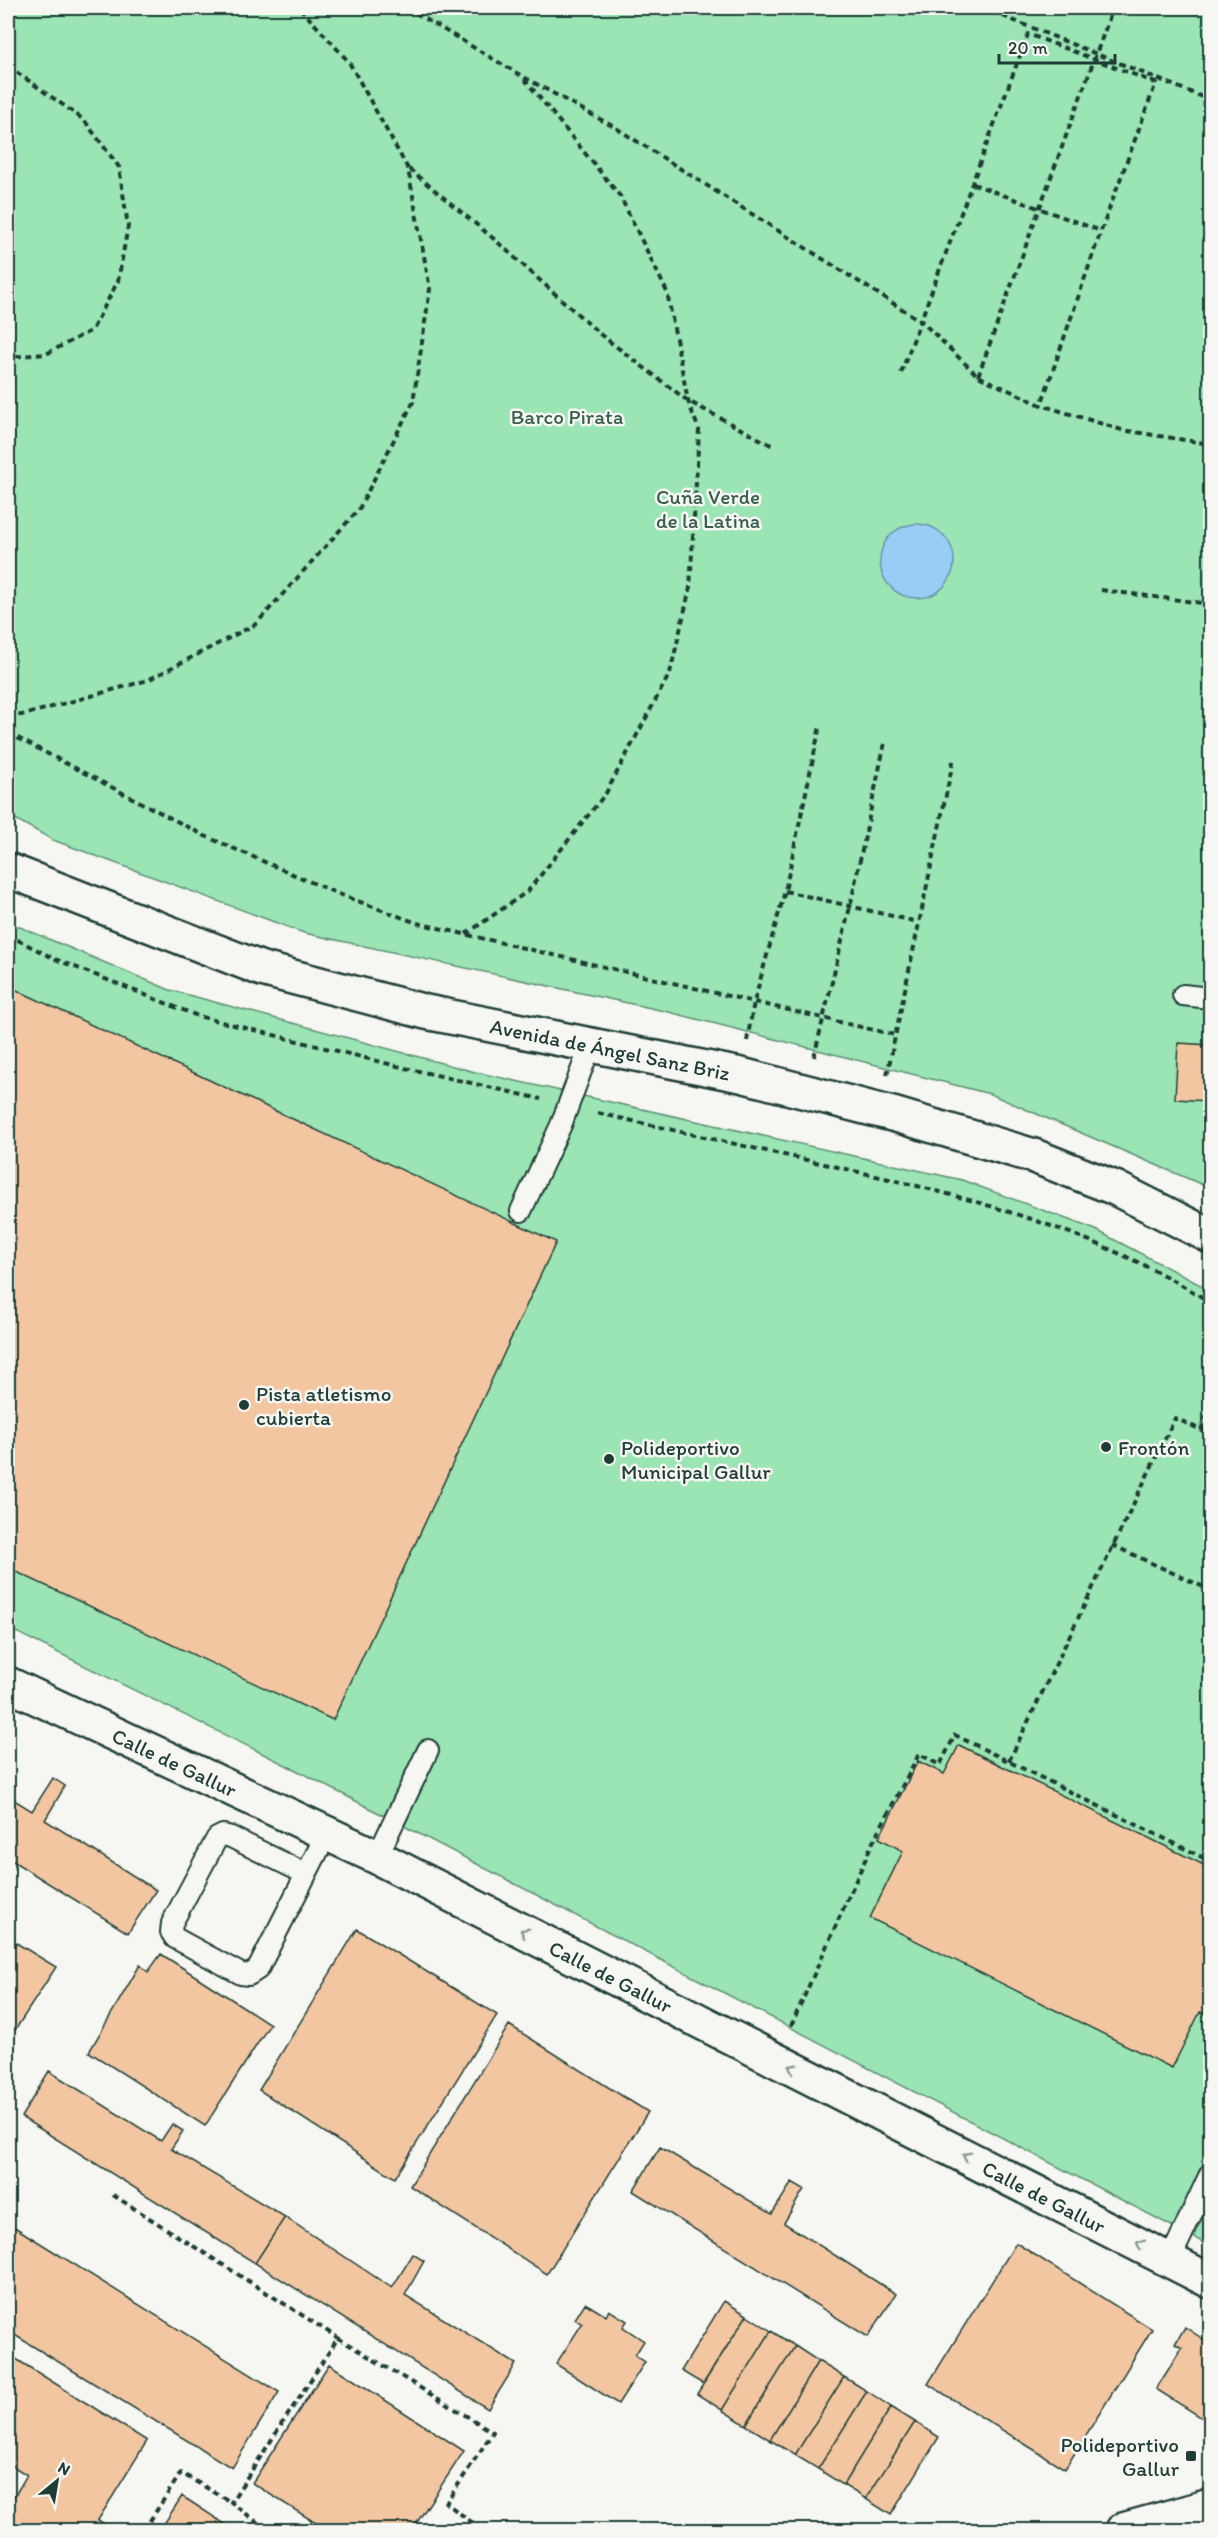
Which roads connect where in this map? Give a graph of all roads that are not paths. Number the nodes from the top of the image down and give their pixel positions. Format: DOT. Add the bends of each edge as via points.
graph roads {
  1 [pos="8,870"];
  2 [pos="1183,995"];
  3 [pos="1210,998"];
  4 [pos="591,1044"];
  5 [pos="521,1211"];
  6 [pos="1210,1236"];
  7 [pos="8,1684"];
  8 [pos="428,1750"];
  9 [pos="327,1833"];
  10 [pos="377,1857"];
  11 [pos="306,1874"];
  12 [pos="1210,2174"];
  13 [pos="1170,2260"];
  14 [pos="1210,2281"];
  15 [pos="1210,2506"];
  16 [pos="1123,2530"];
  1 -- 4 [label="street, Avenida de Ángel Sanz Briz" via="262,969 426,1012"];
  2 -- 3 [label="lane"];
  4 -- 5 [label="lane"];
  4 -- 6 [label="street, Avenida de Ángel Sanz Briz" via="741,1075 1034,1156 1115,1188"];
  7 -- 9 [label="street, Calle de Gallur"];
  8 -- 10 [label="lane"];
  9 -- 10 [label="street, Calle de Gallur"];
  9 -- 11 [label="lane"];
  13 -- 10 [label="street, Calle de Gallur, one-way"];
  11 -- 11 [label="lane" via="258,1969 249,1975 175,1938 171,1932 172,1923 217,1838 223,1835"];
  12 -- 13 [label="lane"];
  13 -- 14 [label="street, Calle de Gallur"];
  15 -- 16 [label="street"];
}
